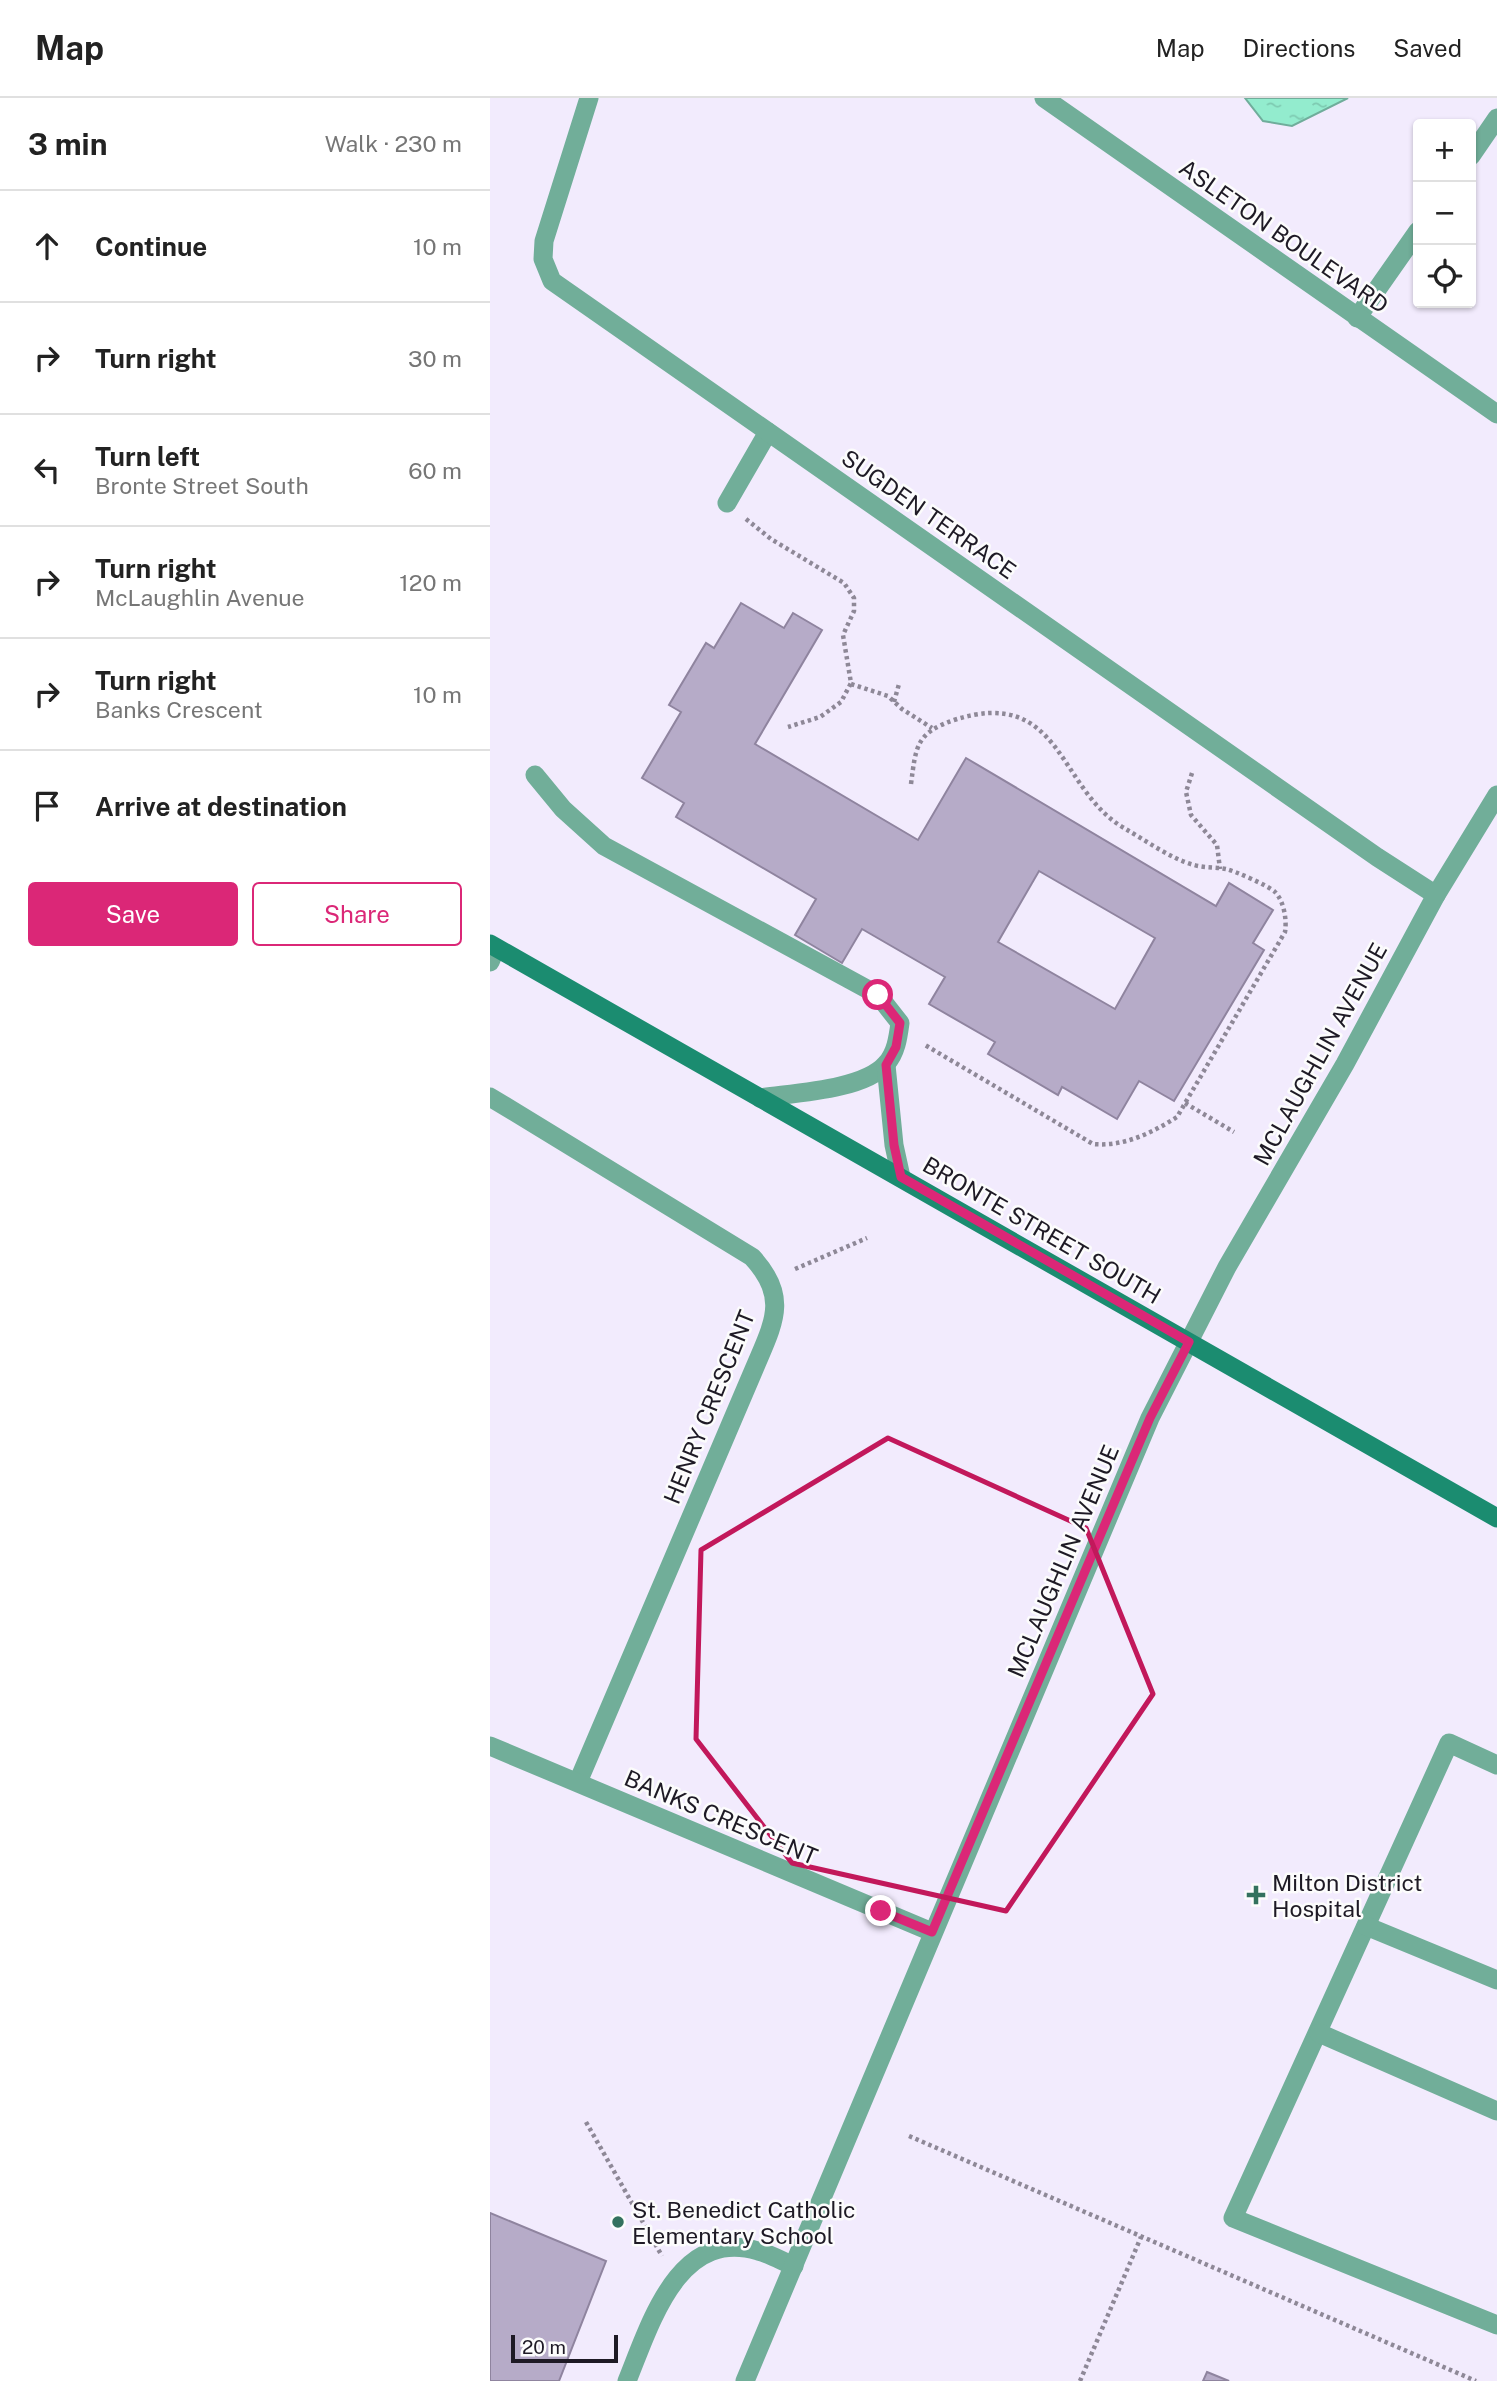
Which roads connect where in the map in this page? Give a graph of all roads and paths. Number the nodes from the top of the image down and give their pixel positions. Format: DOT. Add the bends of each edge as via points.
graph roads {
  1 [pos="589,98"];
  2 [pos="1044,98"];
  3 [pos="1497,118"];
  4 [pos="1476,149"];
  5 [pos="1413,238"];
  6 [pos="1357,318"];
  7 [pos="1497,414"];
  8 [pos="768,432"];
  9 [pos="726,503"];
  10 [pos="851,683"];
  11 [pos="899,684"];
  12 [pos="894,702"];
  13 [pos="788,727"];
  14 [pos="932,728"];
  15 [pos="1192,773"];
  16 [pos="536,775"];
  17 [pos="912,784"];
  18 [pos="1497,795"];
  19 [pos="1220,869"];
  20 [pos="1436,895"];
  21 [pos="492,951"];
  22 [pos="899,1030"];
  23 [pos="886,1065"];
  24 [pos="490,1097"];
  25 [pos="760,1098"];
  26 [pos="1185,1103"];
  27 [pos="1234,1132"];
  28 [pos="901,1177"];
  29 [pos="867,1238"];
  30 [pos="795,1269"];
  31 [pos="1189,1342"];
  32 [pos="1497,1518"];
  33 [pos="490,1746"];
  34 [pos="1497,1765"];
  35 [pos="578,1782"];
  36 [pos="1366,1926"];
  37 [pos="932,1932"];
  38 [pos="1497,1980"];
  39 [pos="1319,2033"];
  40 [pos="1497,2111"];
  41 [pos="586,2122"];
  42 [pos="909,2136"];
  43 [pos="1141,2237"];
  44 [pos="793,2266"];
  45 [pos="676,2281"];
  46 [pos="1497,2325"];
  47 [pos="627,2381"];
  48 [pos="745,2381"];
  49 [pos="1080,2381"];
  50 [pos="1476,2381"];
  1 -- 8 [label="street, SUGDEN TERRACE" via="544,240 543,259 552,281"];
  2 -- 6 [label="street, ASLETON BOULEVARD"];
  3 -- 4 [label="street"];
  5 -- 6 [label="street"];
  6 -- 7 [label="street, ASLETON BOULEVARD"];
  8 -- 9 [label="street"];
  8 -- 20 [label="street, SUGDEN TERRACE"];
  9 -- 10 [label="path" via="771,539 844,583 854,598 844,635"];
  10 -- 12 [label="path"];
  10 -- 13 [label="path" via="841,702 820,717"];
  11 -- 12 [label="path"];
  12 -- 14 [label="path"];
  14 -- 17 [label="path" via="916,749"];
  14 -- 19 [label="path" via="961,718 1003,714 1025,720 1046,734 1089,795 1119,825 1193,865"];
  15 -- 19 [label="path" via="1186,792 1191,815 1217,845"];
  16 -- 22 [label="street" via="563,809 604,846 878,995 900,1023"];
  18 -- 20 [label="street, MCLAUGHLIN AVENUE"];
  19 -- 26 [label="path" via="1275,892 1287,919 1285,932"];
  20 -- 31 [label="street, MCLAUGHLIN AVENUE"];
  21 -- 25 [label="main road, BRONTE STREET SOUTH"];
  22 -- 23 [label="street"];
  22 -- 26 [label="path" via="1093,1144 1111,1146 1157,1130 1177,1117"];
  23 -- 25 [label="street" via="861,1081"];
  23 -- 28 [label="street"];
  24 -- 35 [label="street, HENRY CRESCENT" via="736,1246 765,1272 774,1292 770,1331"];
  25 -- 28 [label="main road, BRONTE STREET SOUTH"];
  26 -- 27 [label="path"];
  28 -- 31 [label="main road, BRONTE STREET SOUTH"];
  29 -- 30 [label="path"];
  31 -- 32 [label="main road, BRONTE STREET SOUTH"];
  31 -- 37 [label="street, MCLAUGHLIN AVENUE" via="1150,1418"];
  33 -- 35 [label="street, BANKS CRESCENT"];
  34 -- 36 [label="street" via="1448,1744"];
  35 -- 37 [label="street, BANKS CRESCENT"];
  36 -- 38 [label="street"];
  36 -- 39 [label="street"];
  37 -- 44 [label="street, MCLAUGHLIN AVENUE"];
  39 -- 40 [label="street"];
  39 -- 46 [label="street" via="1233,2218"];
  41 -- 45 [label="path"];
  42 -- 43 [label="path"];
  43 -- 49 [label="path"];
  43 -- 50 [label="path"];
  44 -- 45 [label="street" via="757,2250 723,2248 691,2262"];
  44 -- 48 [label="street, MCLAUGHLIN AVENUE"];
  45 -- 47 [label="street" via="660,2301"];
}
